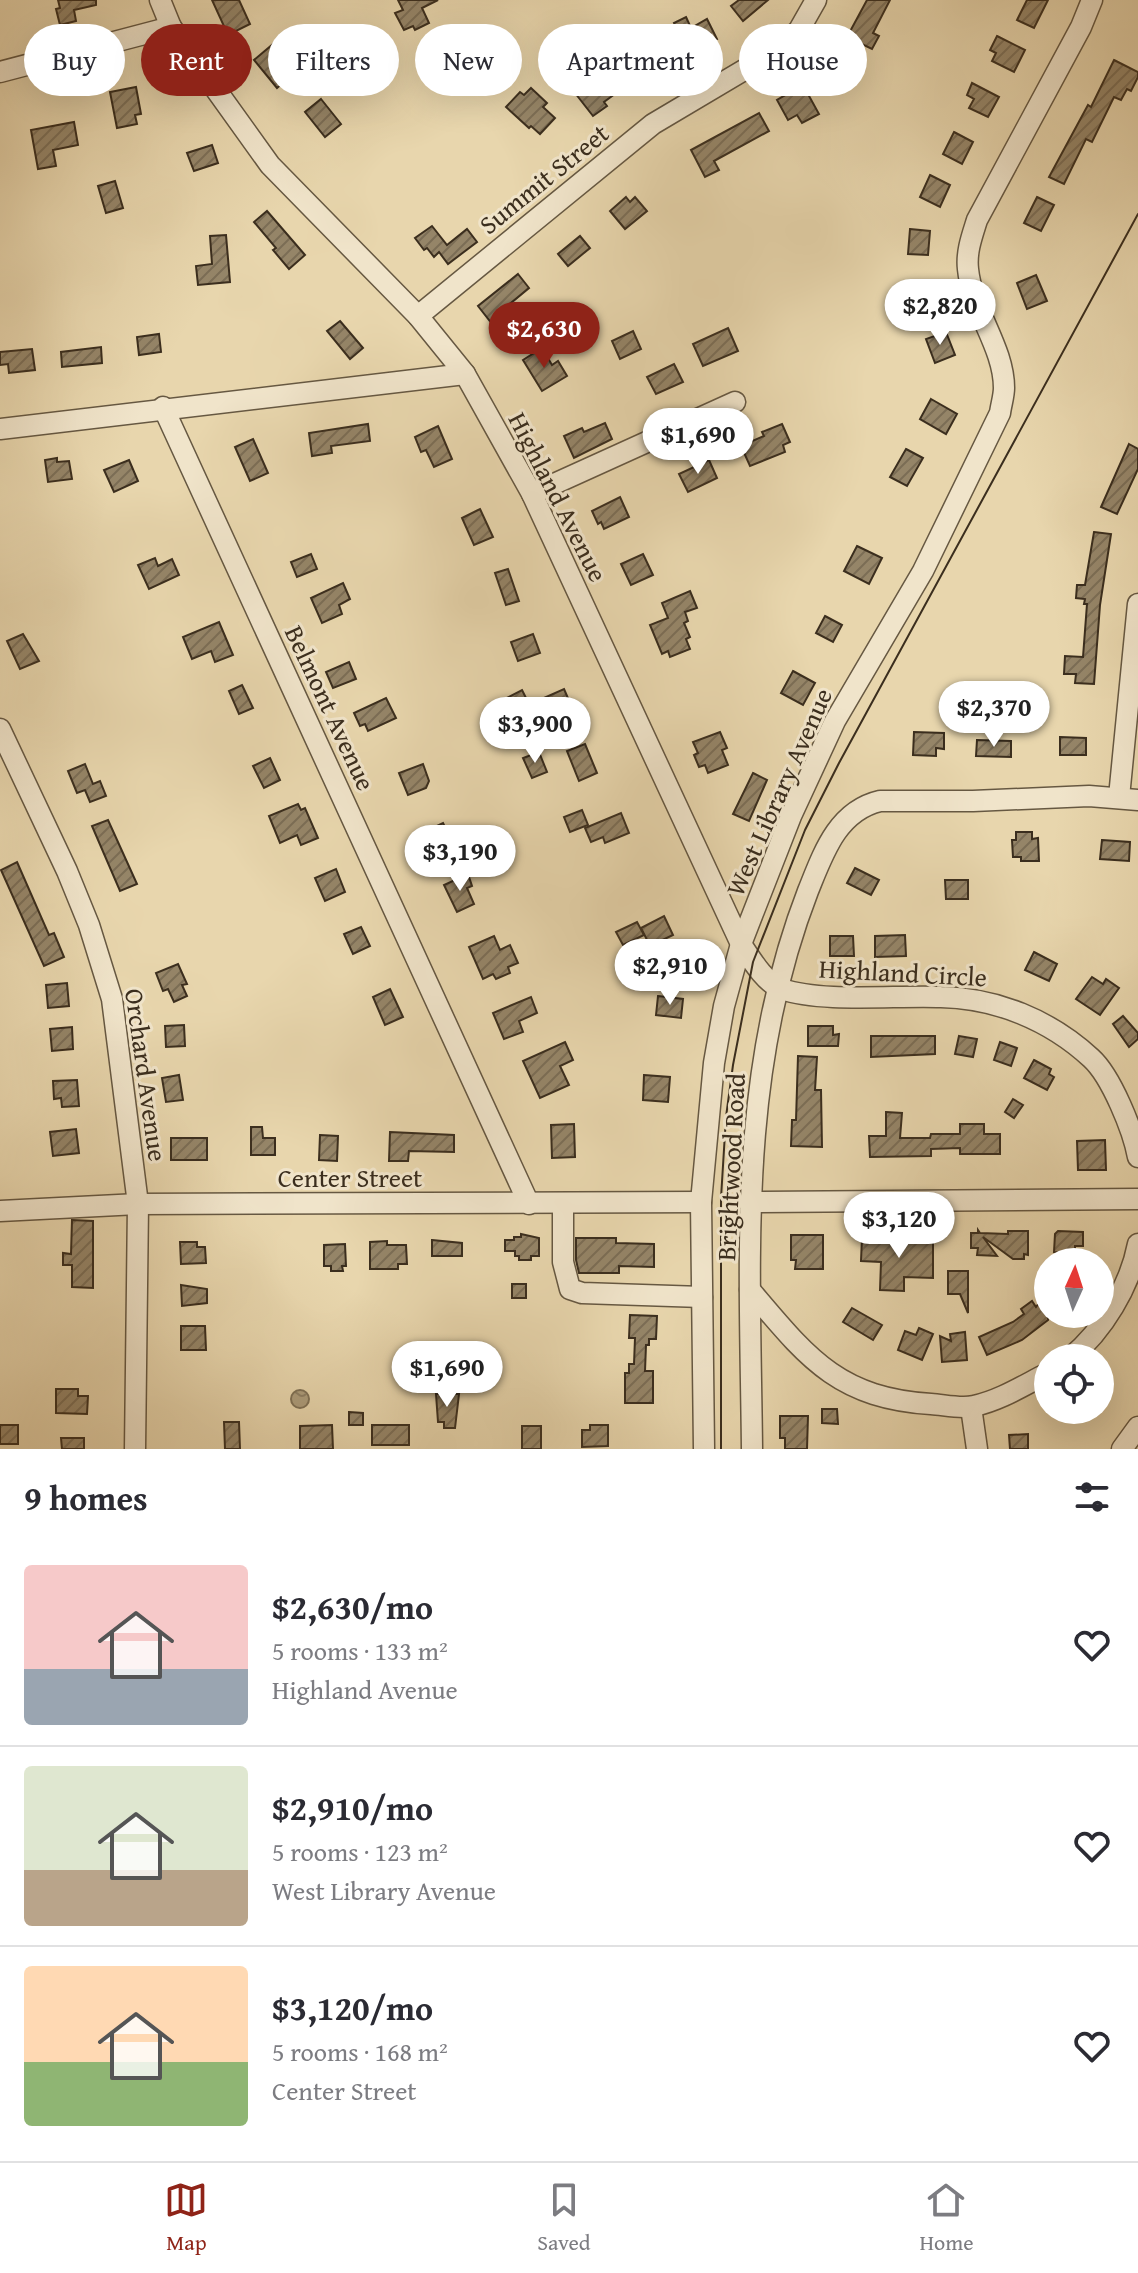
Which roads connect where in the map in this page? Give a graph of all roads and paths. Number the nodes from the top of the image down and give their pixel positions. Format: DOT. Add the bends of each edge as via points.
graph roads {
  1 [pos="160,0"];
  2 [pos="816,0"];
  3 [pos="1092,0"];
  4 [pos="170,24"];
  5 [pos="141,35"];
  6 [pos="0,72"];
  7 [pos="220,96"];
  8 [pos="418,316"];
  9 [pos="465,374"];
  10 [pos="735,402"];
  11 [pos="163,407"];
  12 [pos="0,429"];
  13 [pos="532,494"];
  14 [pos="1138,604"];
  15 [pos="0,729"];
  16 [pos="1128,799"];
  17 [pos="741,944"];
  18 [pos="779,988"];
  19 [pos="1138,1157"];
  20 [pos="1138,1199"];
  21 [pos="701,1202"];
  22 [pos="749,1202"];
  23 [pos="138,1204"];
  24 [pos="529,1204"];
  25 [pos="563,1204"];
  26 [pos="0,1211"];
  27 [pos="1138,1244"];
  28 [pos="750,1290"];
  29 [pos="702,1297"];
  30 [pos="1087,1344"];
  31 [pos="1034,1380"];
  32 [pos="971,1407"];
  33 [pos="1138,1427"];
  34 [pos="135,1449"];
  35 [pos="704,1449"];
  36 [pos="752,1449"];
  37 [pos="977,1449"];
  38 [pos="1122,1449"];
  1 -- 4 [label="street, Highland Avenue"];
  2 -- 8 [label="street, Summit Street" via="781,48 653,124"];
  3 -- 17 [label="street, West Library Avenue" via="977,220 969,245 974,298 1000,363 1000,413 923,571 835,721"];
  5 -- 6 [label="street"];
  7 -- 8 [label="street, Highland Avenue" via="270,165"];
  8 -- 9 [label="street, Highland Avenue"];
  9 -- 11 [label="street"];
  9 -- 13 [label="street, Highland Avenue"];
  10 -- 13 [label="street"];
  11 -- 12 [label="street"];
  11 -- 24 [label="street, Belmont Avenue"];
  13 -- 17 [label="street, Highland Avenue"];
  14 -- 16 [label="street"];
  15 -- 23 [label="street, Orchard Avenue" via="67,871 112,999"];
  16 -- 18 [label="street, Brightwood Road" via="895,799 866,804 841,824 823,853"];
  17 -- 18 [label="street, Highland Avenue"];
  17 -- 21 [label="street, West Library Avenue" via="714,1063"];
  18 -- 19 [label="street, Highland Circle" via="812,995 945,997 1001,1005 1055,1030 1094,1060 1123,1109"];
  18 -- 22 [label="street, Brightwood Road" via="759,1086"];
  20 -- 22 [label="street"];
  21 -- 25 [label="street, Center Street"];
  21 -- 29 [label="street, West Library Avenue"];
  22 -- 28 [label="street, Brightwood Road"];
  23 -- 24 [label="street, Center Street"];
  23 -- 26 [label="street, Center Street"];
  23 -- 34 [label="street, Orchard Avenue"];
  24 -- 25 [label="street, Center Street"];
  25 -- 29 [label="street" via="563,1262 570,1289"];
  27 -- 30 [label="street" via="1110,1311"];
  28 -- 32 [label="street" via="804,1353 845,1384 897,1402"];
  28 -- 36 [label="street, Brightwood Road"];
  29 -- 35 [label="street, West Library Avenue"];
  31 -- 32 [label="street"];
  32 -- 37 [label="street"];
  33 -- 38 [label="street"];
}
